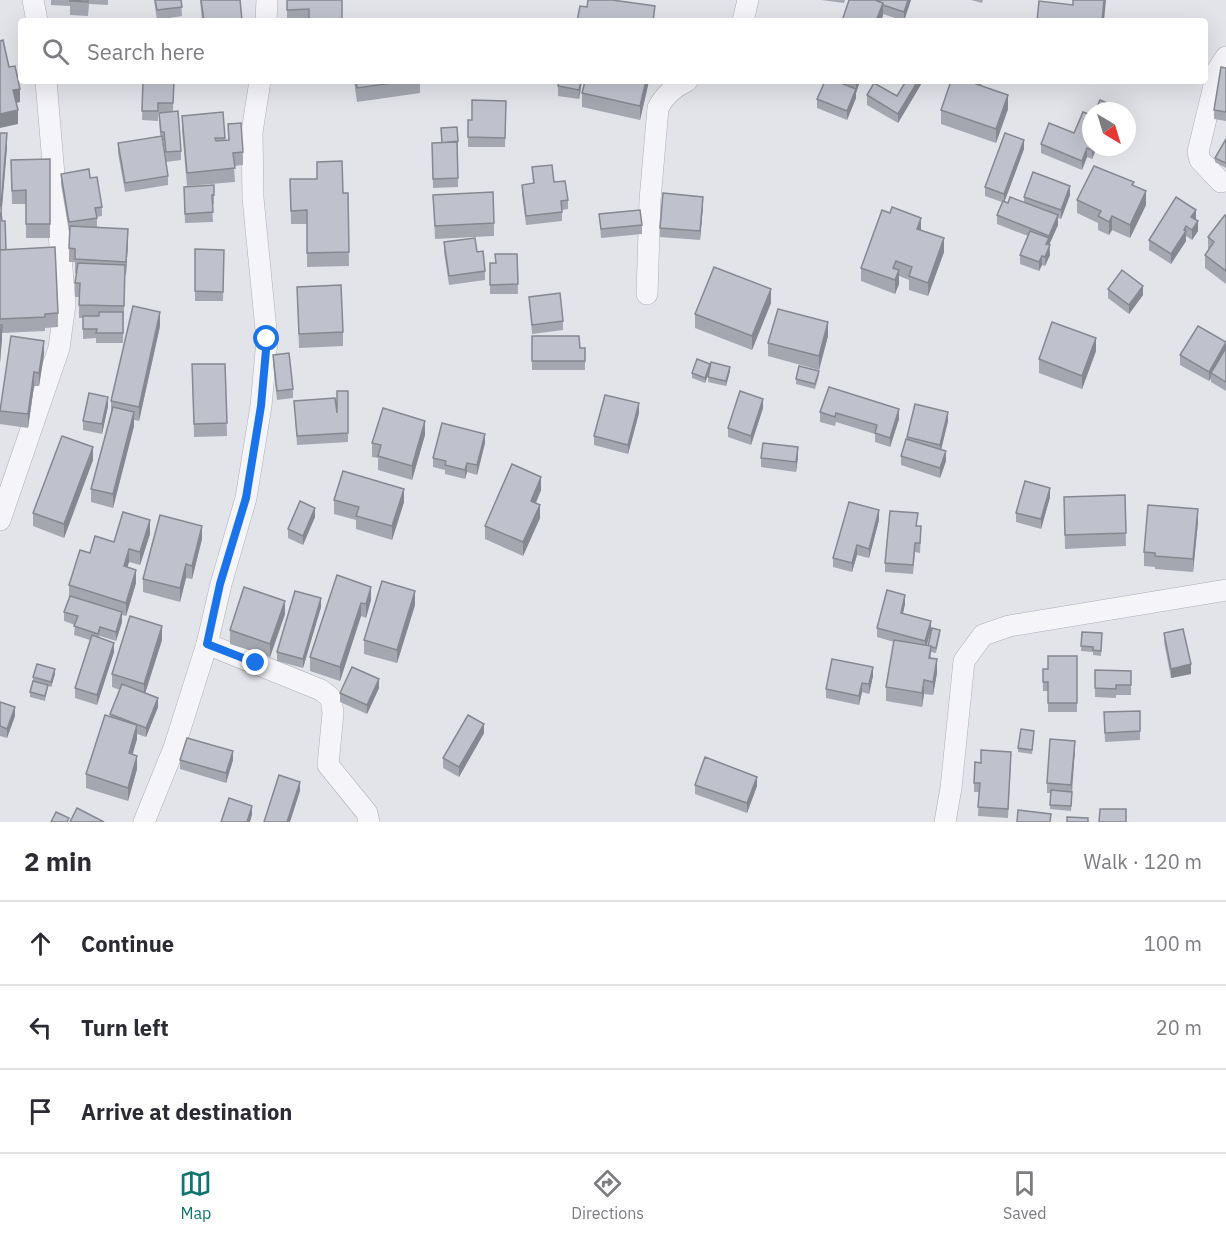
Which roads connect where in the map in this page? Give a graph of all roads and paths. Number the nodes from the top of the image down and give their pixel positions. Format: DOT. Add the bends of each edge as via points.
graph roads {
  1 [pos="33,0"];
  2 [pos="267,0"];
  3 [pos="748,0"];
  4 [pos="36,18"];
  5 [pos="266,18"];
  6 [pos="744,18"];
  7 [pos="1226,57"];
  8 [pos="46,84"];
  9 [pos="260,84"];
  10 [pos="680,84"];
  11 [pos="1221,182"];
  12 [pos="647,294"];
  13 [pos="0,520"];
  14 [pos="1226,590"];
  15 [pos="207,644"];
  16 [pos="144,822"];
  17 [pos="369,822"];
  18 [pos="945,822"];
  1 -- 4 [label="street"];
  2 -- 5 [label="street"];
  3 -- 6 [label="street"];
  7 -- 11 [label="street" via="1218,69 1198,152 1200,160"];
  8 -- 13 [label="street" via="65,304 59,348"];
  9 -- 15 [label="street" via="252,132 267,339 261,406 246,498"];
  10 -- 12 [label="street" via="658,108"];
  14 -- 18 [label="street" via="1009,626 982,635 964,661"];
  15 -- 16 [label="street" via="174,748"];
  15 -- 17 [label="street" via="331,698 328,765 367,813"];
}
